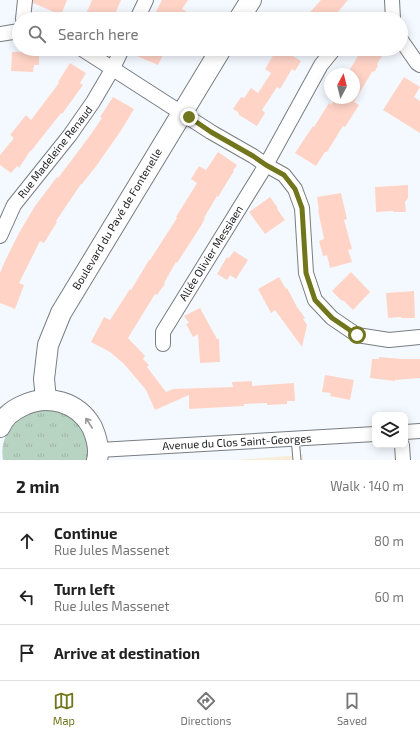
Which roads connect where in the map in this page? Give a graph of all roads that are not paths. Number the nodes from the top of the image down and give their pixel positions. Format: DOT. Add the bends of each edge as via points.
graph roads {
  1 [pos="24,0"];
  2 [pos="146,0"];
  3 [pos="251,0"];
  4 [pos="392,0"];
  5 [pos="23,12"];
  6 [pos="140,12"];
  7 [pos="243,12"];
  8 [pos="393,12"];
  9 [pos="12,32"];
  10 [pos="0,34"];
  11 [pos="408,50"];
  12 [pos="93,56"];
  13 [pos="119,56"];
  14 [pos="217,56"];
  15 [pos="328,56"];
  16 [pos="420,65"];
  17 [pos="113,68"];
  18 [pos="182,113"];
  19 [pos="266,165"];
  20 [pos="0,236"];
  21 [pos="420,337"];
  22 [pos="164,344"];
  23 [pos="46,399"];
  24 [pos="0,427"];
  25 [pos="420,431"];
  26 [pos="408,432"];
  27 [pos="372,434"];
  28 [pos="295,438"];
  29 [pos="402,448"];
  30 [pos="98,455"];
  31 [pos="297,460"];
  32 [pos="403,460"];
  1 -- 5 [label="street"];
  2 -- 6 [label="street"];
  3 -- 7 [label="main road"];
  4 -- 8 [label="street"];
  9 -- 10 [label="street"];
  11 -- 16 [label="street"];
  12 -- 17 [label="street"];
  13 -- 17 [label="street, Rue Madeleine Renaud"];
  14 -- 18 [label="main road, Boulevard du Pavé de Fontenelle"];
  15 -- 19 [label="street, Allée Olivier Messiaen"];
  17 -- 18 [label="street"];
  17 -- 20 [label="street, Rue Madeleine Renaud" via="94,102 14,205"];
  18 -- 19 [label="street"];
  18 -- 23 [label="main road, Boulevard du Pavé de Fontenelle" via="61,313 48,345 44,379"];
  19 -- 21 [label="street" via="284,175 295,189 302,208 306,273 315,300 332,318 357,335 389,340"];
  19 -- 22 [label="street, Allée Olivier Messiaen" via="163,332"];
  23 -- 24 [label="main road" via="29,402 14,410"];
  30 -- 23 [label="main road, one-way" via="95,434 88,420 76,409 62,402"];
  25 -- 26 [label="street"];
  27 -- 28 [label="street, Avenue du Clos Saint-Georges"];
  28 -- 30 [label="street, Avenue du Clos Saint-Georges"];
  28 -- 31 [label="lane"];
  29 -- 32 [label="street"];
}
